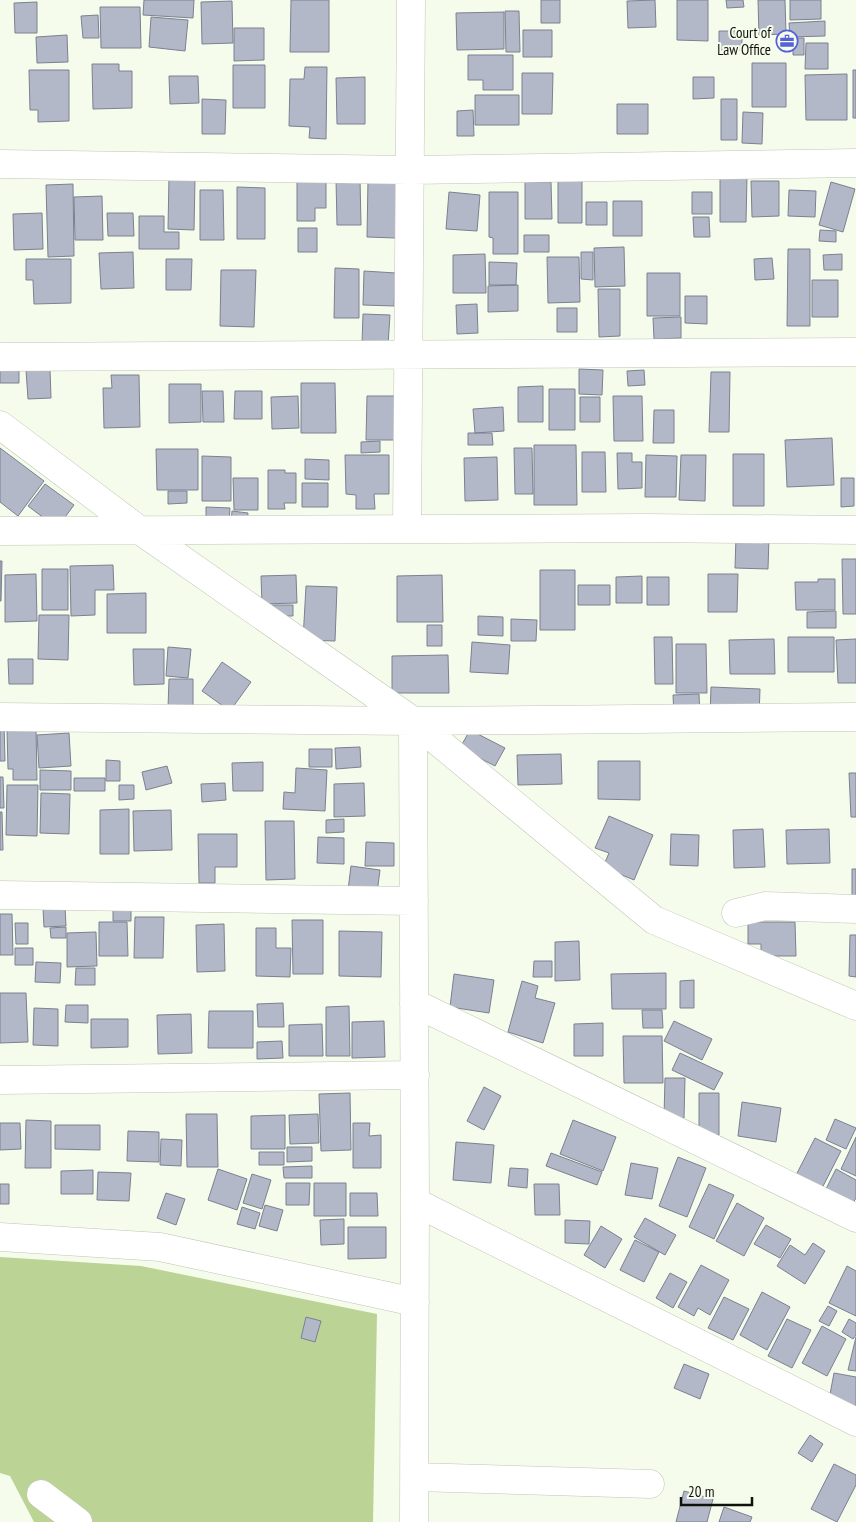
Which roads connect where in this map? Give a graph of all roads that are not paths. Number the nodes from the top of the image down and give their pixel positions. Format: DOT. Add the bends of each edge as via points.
graph roads {
  1 [pos="411,0"];
  2 [pos="856,163"];
  3 [pos="0,164"];
  4 [pos="410,170"];
  5 [pos="856,352"];
  6 [pos="408,356"];
  7 [pos="0,357"];
  8 [pos="0,425"];
  9 [pos="407,528"];
  10 [pos="138,529"];
  11 [pos="856,530"];
  12 [pos="0,531"];
  13 [pos="856,717"];
  14 [pos="0,718"];
  15 [pos="413,721"];
  16 [pos="0,895"];
  17 [pos="414,901"];
  18 [pos="856,909"];
  19 [pos="736,913"];
  20 [pos="414,1003"];
  21 [pos="856,1006"];
  22 [pos="415,1076"];
  23 [pos="0,1080"];
  24 [pos="415,1202"];
  25 [pos="856,1218"];
  26 [pos="0,1237"];
  27 [pos="415,1302"];
  28 [pos="856,1422"];
  29 [pos="414,1477"];
  30 [pos="650,1484"];
  31 [pos="41,1494"];
  32 [pos="78,1522"];
  33 [pos="414,1522"];
  1 -- 4 [label="street"];
  2 -- 4 [label="street"];
  3 -- 4 [label="street"];
  4 -- 6 [label="street"];
  5 -- 6 [label="street"];
  6 -- 7 [label="street"];
  6 -- 9 [label="street"];
  8 -- 10 [label="street"];
  9 -- 10 [label="street"];
  9 -- 11 [label="street"];
  10 -- 12 [label="street"];
  10 -- 15 [label="street"];
  13 -- 15 [label="street"];
  14 -- 15 [label="street"];
  15 -- 17 [label="street"];
  15 -- 21 [label="street" via="654,920"];
  16 -- 17 [label="street"];
  17 -- 20 [label="street"];
  18 -- 19 [label="street" via="765,906"];
  20 -- 22 [label="street"];
  20 -- 25 [label="street"];
  22 -- 23 [label="street"];
  22 -- 24 [label="street"];
  24 -- 27 [label="street"];
  24 -- 28 [label="street"];
  26 -- 27 [label="street" via="160,1246"];
  27 -- 29 [label="street"];
  29 -- 30 [label="street"];
  29 -- 33 [label="street"];
  31 -- 32 [label="street"];
}
